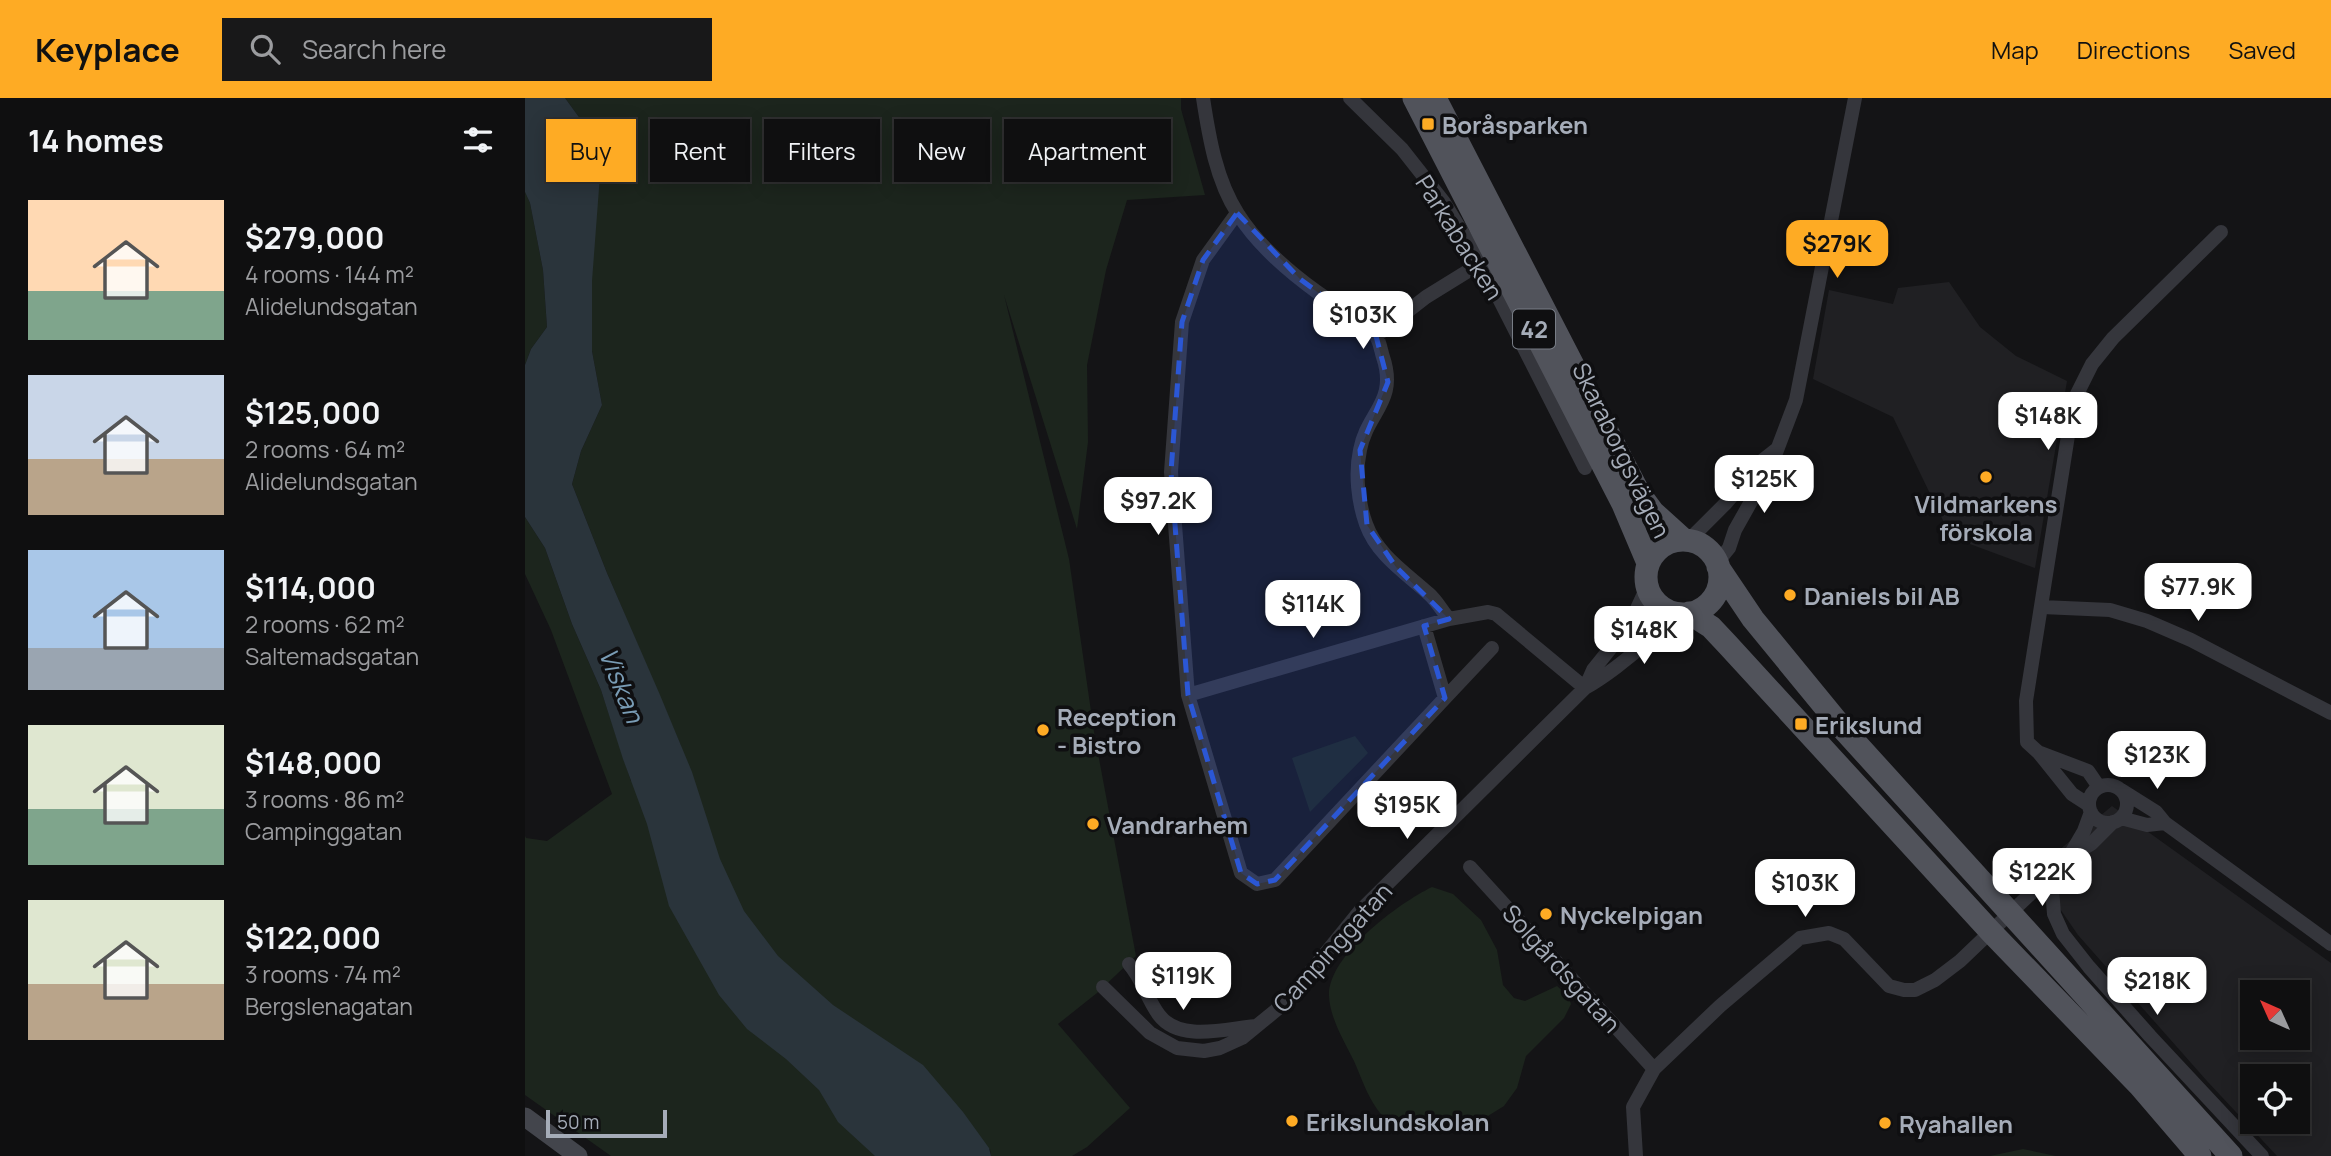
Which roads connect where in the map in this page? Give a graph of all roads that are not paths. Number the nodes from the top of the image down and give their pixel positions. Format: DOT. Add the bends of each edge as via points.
graph roads {
  1 [pos="1203,98"];
  2 [pos="1350,98"];
  3 [pos="1414,98"];
  4 [pos="1435,98"];
  5 [pos="1855,98"];
  6 [pos="1237,213"];
  7 [pos="2221,232"];
  8 [pos="1481,263"];
  9 [pos="1376,336"];
  10 [pos="1777,449"];
  11 [pos="1585,468"];
  12 [pos="1686,540"];
  13 [pos="1648,563"];
  14 [pos="1718,565"];
  15 [pos="1647,587"];
  16 [pos="2042,607"];
  17 [pos="1686,614"];
  18 [pos="1449,619"];
  19 [pos="1424,626"];
  20 [pos="1492,648"];
  21 [pos="1585,688"];
  22 [pos="1188,695"];
  23 [pos="1445,698"];
  24 [pos="2331,713"];
  25 [pos="2038,752"];
  26 [pos="2099,787"];
  27 [pos="2121,790"];
  28 [pos="2090,808"];
  29 [pos="2117,820"];
  30 [pos="2165,823"];
  31 [pos="2069,858"];
  32 [pos="1470,867"];
  33 [pos="2051,875"];
  34 [pos="2012,912"];
  35 [pos="1991,932"];
  36 [pos="2331,944"];
  37 [pos="1129,964"];
  38 [pos="1103,987"];
  39 [pos="1257,1026"];
  40 [pos="1654,1069"];
  41 [pos="525,1117"];
  42 [pos="578,1156"];
  43 [pos="1636,1156"];
  44 [pos="2200,1156"];
  45 [pos="2231,1156"];
  46 [pos="2262,1156"];
  1 -- 6 [label="street" via="1209,139"];
  2 -- 8 [label="street, Parkabacken" via="1429,181"];
  3 -- 13 [label="main road, Skaraborgsvägen / 42" via="1623,504"];
  4 -- 12 [label="main road, Skaraborgsvägen / 42" via="1639,493 1653,512"];
  5 -- 10 [label="street" via="1796,400"];
  6 -- 9 [label="street" via="1300,279"];
  6 -- 22 [label="street" via="1203,260 1182,322 1171,472"];
  7 -- 16 [label="street" via="2113,338 2092,364 2077,394"];
  8 -- 9 [label="street"];
  8 -- 11 [label="street, Parkabacken"];
  9 -- 18 [label="street" via="1388,382 1383,404 1360,450 1360,499 1367,526 1396,567 1431,596"];
  10 -- 12 [label="street"];
  10 -- 14 [label="street"];
  12 -- 13 [label="main road" via="1671,541"];
  12 -- 14 [label="main road, 42" via="1706,548"];
  13 -- 15 [label="main road, 42"];
  14 -- 17 [label="main road" via="1713,599"];
  14 -- 34 [label="main road, 42" via="1753,620 1845,730"];
  15 -- 17 [label="main road" via="1659,606"];
  15 -- 21 [label="street, Campinggatan" via="1630,624 1593,670"];
  16 -- 24 [label="street" via="2110,610 2147,621"];
  16 -- 25 [label="street" via="2026,704 2027,742"];
  17 -- 21 [label="street, Campinggatan"];
  17 -- 35 [label="main road" via="1711,627"];
  18 -- 19 [label="street"];
  18 -- 21 [label="street" via="1496,614"];
  19 -- 22 [label="street"];
  19 -- 23 [label="street"];
  20 -- 23 [label="street"];
  21 -- 39 [label="street, Campinggatan" via="1360,911 1286,1002"];
  22 -- 23 [label="street" via="1241,873 1257,884 1275,880"];
  25 -- 26 [label="street" via="2088,771"];
  25 -- 28 [label="street"];
  26 -- 27 [label="street" via="2113,785"];
  26 -- 28 [label="street"];
  27 -- 29 [label="street" via="2127,801 2125,813"];
  27 -- 30 [label="street"];
  28 -- 29 [label="street" via="2100,821"];
  28 -- 31 [label="street"];
  29 -- 30 [label="street"];
  29 -- 31 [label="street"];
  30 -- 36 [label="street"];
  31 -- 33 [label="street"];
  32 -- 40 [label="street, Solgårdsgatan"];
  33 -- 34 [label="street"];
  33 -- 46 [label="street" via="2054,914 2063,934"];
  34 -- 35 [label="street"];
  34 -- 45 [label="main road, 42"];
  35 -- 40 [label="street" via="1935,980 1915,990 1882,981 1844,939 1829,933 1800,938"];
  35 -- 44 [label="main road" via="2140,1086"];
  37 -- 39 [label="street, Campinggatan" via="1160,1016 1178,1029"];
  38 -- 39 [label="street, Campinggatan" via="1150,1033 1177,1048 1220,1048"];
  40 -- 43 [label="street" via="1633,1107"];
  41 -- 42 [label="street"];
}
